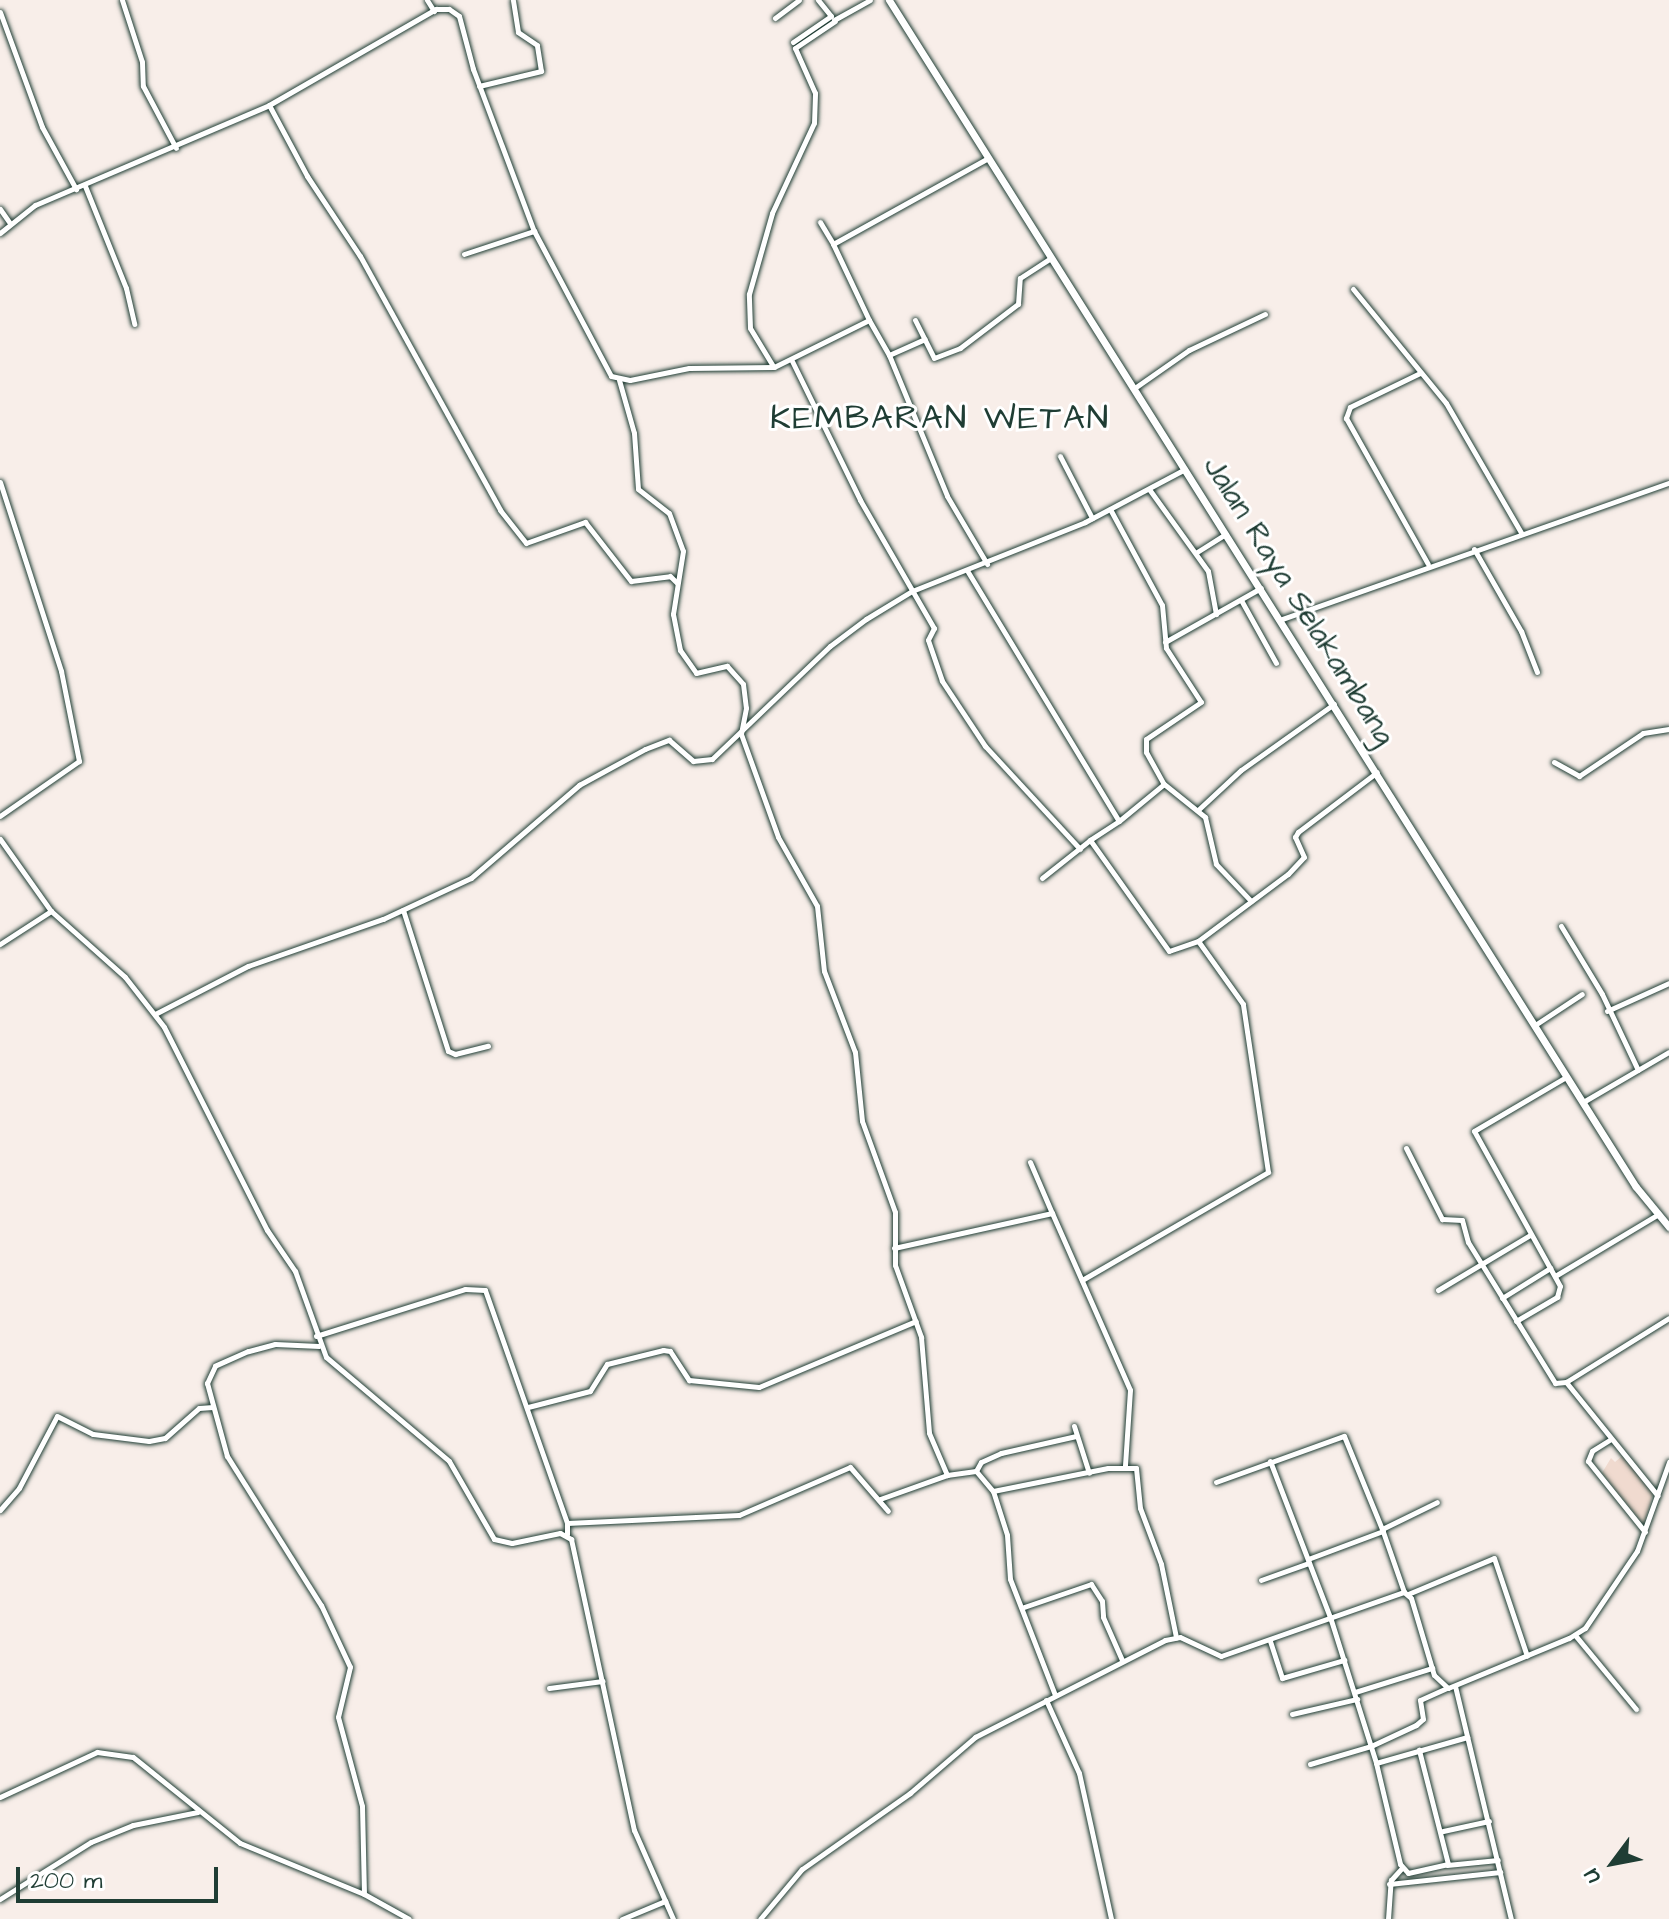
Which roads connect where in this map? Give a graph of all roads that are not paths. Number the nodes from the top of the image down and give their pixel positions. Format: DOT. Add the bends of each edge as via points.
graph roads {
  1 [pos="122,0"];
  2 [pos="427,0"];
  3 [pos="513,0"];
  4 [pos="799,0"];
  5 [pos="818,0"];
  6 [pos="870,0"];
  7 [pos="889,0"];
  8 [pos="434,11"];
  9 [pos="0,12"];
  10 [pos="775,18"];
  11 [pos="833,19"];
  12 [pos="793,42"];
  13 [pos="479,86"];
  14 [pos="269,105"];
  15 [pos="176,148"];
  16 [pos="988,158"];
  17 [pos="85,186"];
  18 [pos="76,189"];
  19 [pos="0,209"];
  20 [pos="9,222"];
  21 [pos="820,222"];
  22 [pos="534,231"];
  23 [pos="0,233"];
  24 [pos="833,244"];
  25 [pos="464,254"];
  26 [pos="1052,258"];
  27 [pos="1353,289"];
  28 [pos="1265,314"];
  29 [pos="869,320"];
  30 [pos="915,320"];
  31 [pos="134,324"];
  32 [pos="925,339"];
  33 [pos="889,355"];
  34 [pos="792,361"];
  35 [pos="774,367"];
  36 [pos="1420,373"];
  37 [pos="619,380"];
  38 [pos="1136,387"];
  39 [pos="1060,456"];
  40 [pos="1186,469"];
  41 [pos="0,482"];
  42 [pos="1669,483"];
  43 [pos="1149,489"];
  44 [pos="1110,509"];
  45 [pos="1092,518"];
  46 [pos="1227,534"];
  47 [pos="1523,534"];
  48 [pos="1474,549"];
  49 [pos="1197,552"];
  50 [pos="987,564"];
  51 [pos="1429,564"];
  52 [pos="968,572"];
  53 [pos="678,584"];
  54 [pos="1261,588"];
  55 [pos="912,591"];
  56 [pos="1241,600"];
  57 [pos="1216,614"];
  58 [pos="1282,619"];
  59 [pos="1165,642"];
  60 [pos="1276,663"];
  61 [pos="1537,672"];
  62 [pos="1335,704"];
  63 [pos="1669,729"];
  64 [pos="741,734"];
  65 [pos="1554,762"];
  66 [pos="1378,771"];
  67 [pos="1164,784"];
  68 [pos="1199,809"];
  69 [pos="0,816"];
  70 [pos="1119,821"];
  71 [pos="0,839"];
  72 [pos="1090,840"];
  73 [pos="1080,849"];
  74 [pos="1042,878"];
  75 [pos="1251,901"];
  76 [pos="403,910"];
  77 [pos="51,911"];
  78 [pos="1561,926"];
  79 [pos="1198,941"];
  80 [pos="0,944"];
  81 [pos="1669,983"];
  82 [pos="1582,994"];
  83 [pos="1607,1011"];
  84 [pos="155,1014"];
  85 [pos="1535,1025"];
  86 [pos="488,1046"];
  87 [pos="1669,1052"];
  88 [pos="1638,1070"];
  89 [pos="1567,1076"];
  90 [pos="1583,1102"];
  91 [pos="1406,1148"];
  92 [pos="1030,1162"];
  93 [pos="1052,1213"];
  94 [pos="1657,1215"];
  95 [pos="1669,1227"];
  96 [pos="1530,1235"];
  97 [pos="894,1248"];
  98 [pos="1481,1265"];
  99 [pos="1550,1268"];
  100 [pos="1555,1276"];
  101 [pos="1082,1280"];
  102 [pos="1438,1290"];
  103 [pos="1502,1298"];
  104 [pos="1669,1318"];
  105 [pos="916,1321"];
  106 [pos="1516,1321"];
  107 [pos="316,1336"];
  108 [pos="319,1346"];
  109 [pos="1566,1382"];
  110 [pos="213,1407"];
  111 [pos="528,1407"];
  112 [pos="1074,1426"];
  113 [pos="1076,1436"];
  114 [pos="1611,1439"];
  115 [pos="1270,1461"];
  116 [pos="1669,1463"];
  117 [pos="1130,1467"];
  118 [pos="977,1469"];
  119 [pos="1089,1473"];
  120 [pos="947,1475"];
  121 [pos="1216,1482"];
  122 [pos="997,1489"];
  123 [pos="1658,1496"];
  124 [pos="880,1499"];
  125 [pos="1437,1502"];
  126 [pos="0,1510"];
  127 [pos="888,1511"];
  128 [pos="567,1523"];
  129 [pos="1383,1530"];
  130 [pos="1646,1533"];
  131 [pos="567,1534"];
  132 [pos="1309,1561"];
  133 [pos="1261,1580"];
  134 [pos="1406,1593"];
  135 [pos="1024,1607"];
  136 [pos="1331,1620"];
  137 [pos="1575,1635"];
  138 [pos="1176,1637"];
  139 [pos="1269,1641"];
  140 [pos="1527,1656"];
  141 [pos="1122,1660"];
  142 [pos="1344,1660"];
  143 [pos="1432,1668"];
  144 [pos="603,1681"];
  145 [pos="1452,1687"];
  146 [pos="549,1688"];
  147 [pos="1055,1695"];
  148 [pos="1356,1696"];
  149 [pos="1046,1700"];
  150 [pos="1636,1709"];
  151 [pos="1292,1714"];
  152 [pos="1467,1737"];
  153 [pos="1371,1746"];
  154 [pos="1419,1750"];
  155 [pos="1376,1763"];
  156 [pos="1310,1764"];
  157 [pos="0,1797"];
  158 [pos="199,1811"];
  159 [pos="1489,1821"];
  160 [pos="1443,1831"];
  161 [pos="1498,1860"];
  162 [pos="1446,1865"];
  163 [pos="1402,1869"];
  164 [pos="1500,1872"];
  165 [pos="1389,1884"];
  166 [pos="364,1894"];
  167 [pos="0,1899"];
  168 [pos="665,1901"];
  169 [pos="409,1919"];
  170 [pos="622,1919"];
  171 [pos="673,1919"];
  172 [pos="760,1919"];
  173 [pos="1111,1919"];
  174 [pos="1388,1919"];
  175 [pos="1511,1919"];
  1 -- 15 [label="street" via="140,53 143,86"];
  2 -- 8 [label="street"];
  3 -- 13 [label="street" via="518,32 537,45 541,71"];
  4 -- 10 [label="street"];
  5 -- 11 [label="street"];
  6 -- 11 [label="street"];
  7 -- 16 [label="main road, Jalan Raya Selakambang"];
  8 -- 13 [label="street" via="449,9 459,16"];
  8 -- 14 [label="street"];
  9 -- 18 [label="street" via="42,127"];
  11 -- 12 [label="street"];
  11 -- 35 [label="street" via="795,48 815,93 814,123 772,213 749,294 750,328"];
  13 -- 22 [label="street"];
  14 -- 15 [label="street"];
  14 -- 53 [label="street" via="307,176 360,256 500,510 526,543 585,522 631,581 670,576"];
  15 -- 17 [label="street"];
  16 -- 24 [label="street"];
  16 -- 26 [label="main road, Jalan Raya Selakambang"];
  17 -- 18 [label="street"];
  17 -- 31 [label="street" via="126,288"];
  18 -- 20 [label="street"];
  19 -- 20 [label="street"];
  20 -- 23 [label="street"];
  21 -- 24 [label="street"];
  22 -- 25 [label="street"];
  22 -- 37 [label="street" via="611,376"];
  24 -- 29 [label="street"];
  26 -- 32 [label="street" via="1020,278 1018,304 999,315 985,334 935,358"];
  26 -- 38 [label="main road, Jalan Raya Selakambang"];
  27 -- 36 [label="street"];
  28 -- 38 [label="street" via="1189,350"];
  29 -- 33 [label="street"];
  29 -- 34 [label="street"];
  30 -- 32 [label="street"];
  32 -- 33 [label="street"];
  33 -- 50 [label="street" via="923,444"];
  34 -- 35 [label="street"];
  34 -- 55 [label="street"];
  35 -- 37 [label="street" via="689,368"];
  36 -- 47 [label="street" via="1471,439"];
  36 -- 51 [label="street" via="1350,407 1346,418"];
  37 -- 53 [label="street" via="634,433 638,489 669,513 683,551"];
  38 -- 40 [label="main road, Jalan Raya Selakambang"];
  39 -- 45 [label="street"];
  40 -- 43 [label="street"];
  40 -- 46 [label="main road, Jalan Raya Selakambang"];
  41 -- 69 [label="street" via="61,671 79,761"];
  42 -- 47 [label="street"];
  43 -- 44 [label="street"];
  43 -- 49 [label="street"];
  44 -- 45 [label="street"];
  44 -- 59 [label="street" via="1162,605"];
  45 -- 50 [label="street"];
  46 -- 49 [label="street"];
  46 -- 54 [label="main road, Jalan Raya Selakambang"];
  47 -- 48 [label="street"];
  48 -- 51 [label="street"];
  48 -- 61 [label="street" via="1521,631"];
  49 -- 57 [label="street" via="1213,583"];
  50 -- 52 [label="street"];
  51 -- 58 [label="street"];
  52 -- 55 [label="street"];
  52 -- 70 [label="street"];
  53 -- 64 [label="street" via="673,614 685,663 696,673 727,666 736,672 746,698"];
  54 -- 56 [label="street"];
  54 -- 58 [label="main road, Jalan Raya Selakambang"];
  55 -- 64 [label="street" via="847,632"];
  55 -- 73 [label="street" via="934,628 928,640 962,712 997,761"];
  56 -- 57 [label="street"];
  56 -- 60 [label="street"];
  57 -- 59 [label="street"];
  58 -- 62 [label="main road, Jalan Raya Selakambang"];
  59 -- 67 [label="street" via="1201,705 1144,741"];
  62 -- 66 [label="main road, Jalan Raya Selakambang"];
  62 -- 68 [label="street" via="1241,770"];
  63 -- 65 [label="street" via="1643,733 1579,776"];
  64 -- 76 [label="street" via="700,762 669,740 645,749 579,785 471,878"];
  64 -- 97 [label="street" via="778,837 817,906 824,971 855,1052 862,1121 895,1212"];
  66 -- 75 [label="street" via="1298,832 1295,837 1304,857"];
  66 -- 85 [label="main road, Jalan Raya Selakambang"];
  67 -- 68 [label="street"];
  67 -- 70 [label="street"];
  68 -- 75 [label="street" via="1216,864"];
  70 -- 72 [label="street"];
  71 -- 77 [label="street"];
  72 -- 73 [label="street"];
  72 -- 79 [label="street" via="1166,949 1178,952"];
  73 -- 74 [label="street"];
  75 -- 79 [label="street"];
  76 -- 84 [label="street" via="248,966"];
  76 -- 86 [label="street" via="448,1051"];
  77 -- 80 [label="street"];
  77 -- 84 [label="street" via="125,977"];
  78 -- 83 [label="street"];
  79 -- 101 [label="street" via="1243,1001 1268,1172"];
  81 -- 83 [label="street"];
  82 -- 85 [label="street"];
  83 -- 88 [label="street"];
  84 -- 107 [label="street" via="267,1230 295,1271"];
  85 -- 89 [label="main road, Jalan Raya Selakambang"];
  87 -- 88 [label="street"];
  88 -- 90 [label="street"];
  89 -- 90 [label="main road, Jalan Raya Selakambang"];
  89 -- 96 [label="street" via="1474,1131"];
  90 -- 94 [label="main road, Jalan Raya Selakambang"];
  91 -- 98 [label="street" via="1442,1219 1462,1220"];
  92 -- 93 [label="street"];
  93 -- 97 [label="street"];
  93 -- 101 [label="street"];
  94 -- 95 [label="main road, Jalan Raya Selakambang"];
  94 -- 100 [label="street"];
  96 -- 98 [label="street"];
  96 -- 99 [label="street"];
  97 -- 105 [label="street"];
  98 -- 102 [label="street"];
  98 -- 103 [label="street"];
  99 -- 100 [label="street"];
  99 -- 103 [label="street"];
  100 -- 106 [label="street" via="1560,1294"];
  101 -- 117 [label="street" via="1130,1390"];
  103 -- 106 [label="street"];
  104 -- 109 [label="street"];
  105 -- 111 [label="street" via="759,1387 689,1380 670,1351 663,1350 607,1364 590,1391"];
  105 -- 120 [label="street" via="929,1433"];
  106 -- 109 [label="street" via="1555,1383"];
  107 -- 108 [label="street"];
  107 -- 111 [label="street" via="479,1287 490,1296"];
  108 -- 110 [label="street" via="275,1344 219,1363 206,1378"];
  108 -- 131 [label="street" via="332,1365 449,1461 494,1539 512,1543"];
  109 -- 114 [label="street"];
  110 -- 126 [label="street" via="199,1408 165,1438 149,1441 93,1434 57,1416 19,1488"];
  110 -- 166 [label="street" via="239,1478 321,1605 350,1667 338,1717 362,1806"];
  111 -- 128 [label="street"];
  112 -- 113 [label="street"];
  113 -- 118 [label="street" via="1001,1453"];
  113 -- 119 [label="street"];
  114 -- 123 [label="street"];
  114 -- 130 [label="street" via="1592,1451 1588,1461"];
  115 -- 121 [label="street"];
  115 -- 129 [label="street" via="1344,1436"];
  115 -- 132 [label="street"];
  116 -- 123 [label="street"];
  117 -- 119 [label="street"];
  117 -- 138 [label="street" via="1159,1555"];
  118 -- 120 [label="street"];
  118 -- 122 [label="street"];
  119 -- 122 [label="street"];
  120 -- 124 [label="street"];
  122 -- 135 [label="street" via="1010,1579"];
  123 -- 130 [label="street"];
  124 -- 127 [label="street"];
  124 -- 128 [label="street" via="850,1467 739,1515"];
  125 -- 129 [label="street"];
  128 -- 131 [label="street"];
  129 -- 132 [label="street"];
  129 -- 134 [label="street"];
  130 -- 137 [label="street" via="1600,1608"];
  131 -- 144 [label="street" via="576,1553"];
  132 -- 133 [label="street"];
  132 -- 136 [label="street"];
  134 -- 136 [label="street"];
  134 -- 140 [label="street" via="1494,1558"];
  134 -- 143 [label="street"];
  135 -- 141 [label="street" via="1091,1584"];
  135 -- 147 [label="street"];
  136 -- 139 [label="street"];
  136 -- 142 [label="street"];
  137 -- 140 [label="street"];
  137 -- 150 [label="street"];
  138 -- 139 [label="street" via="1221,1656"];
  138 -- 141 [label="street"];
  139 -- 142 [label="street" via="1282,1678"];
  140 -- 145 [label="street"];
  141 -- 147 [label="street"];
  142 -- 148 [label="street"];
  143 -- 145 [label="street" via="1438,1683"];
  143 -- 148 [label="street"];
  144 -- 146 [label="street"];
  144 -- 168 [label="street" via="634,1830"];
  145 -- 152 [label="street"];
  145 -- 153 [label="street" via="1420,1700 1421,1722"];
  147 -- 149 [label="street"];
  148 -- 151 [label="street"];
  148 -- 153 [label="street"];
  149 -- 172 [label="street" via="975,1737 910,1793 820,1854"];
  149 -- 173 [label="street" via="1079,1773"];
  152 -- 154 [label="street"];
  152 -- 159 [label="street"];
  153 -- 155 [label="street"];
  153 -- 156 [label="street"];
  154 -- 155 [label="street"];
  154 -- 160 [label="street" via="1436,1826"];
  155 -- 163 [label="street"];
  157 -- 158 [label="street" via="72,1760 116,1752 152,1770"];
  158 -- 166 [label="street" via="240,1843"];
  158 -- 167 [label="street" via="133,1825 91,1842"];
  159 -- 160 [label="street"];
  159 -- 161 [label="street"];
  160 -- 162 [label="street"];
  161 -- 162 [label="street"];
  161 -- 164 [label="street"];
  162 -- 163 [label="street"];
  163 -- 165 [label="street"];
  164 -- 165 [label="street"];
  164 -- 175 [label="street"];
  165 -- 174 [label="street"];
  166 -- 169 [label="street"];
  168 -- 170 [label="street"];
  168 -- 171 [label="street"];
}
